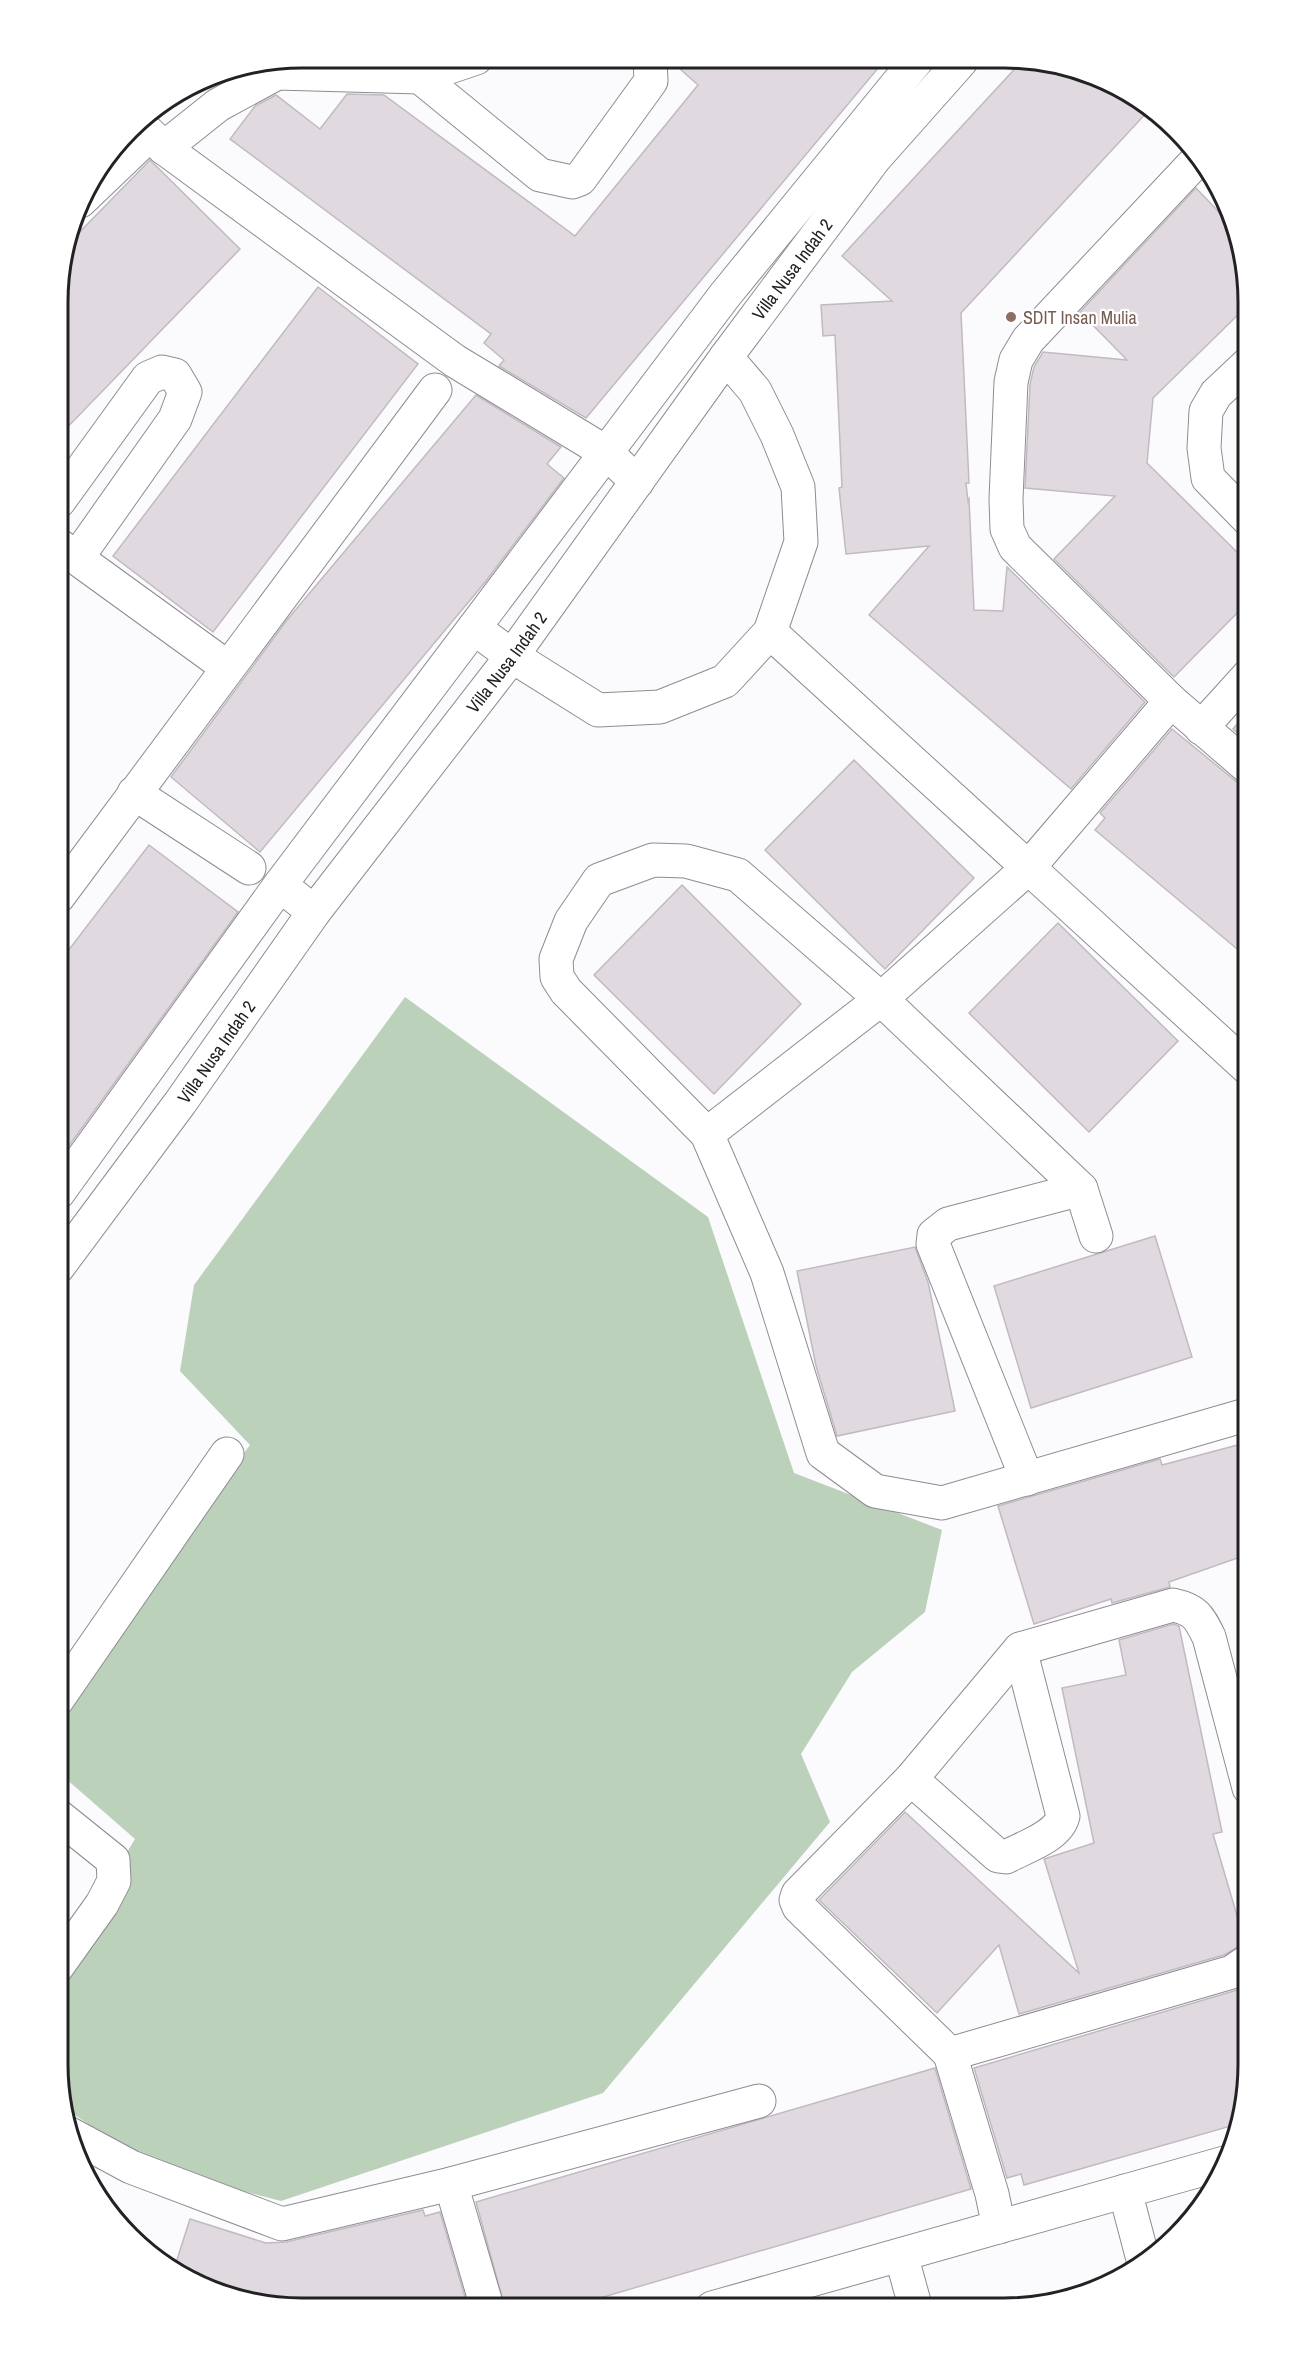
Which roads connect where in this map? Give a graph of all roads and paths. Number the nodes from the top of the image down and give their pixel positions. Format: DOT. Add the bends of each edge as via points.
graph roads {
  1 [pos="447,68"];
  2 [pos="650,68"];
  3 [pos="910,68"];
  4 [pos="955,68"];
  5 [pos="420,77"];
  6 [pos="150,135"];
  7 [pos="1193,164"];
  8 [pos="102,180"];
  9 [pos="726,357"];
  10 [pos="1238,373"];
  11 [pos="435,390"];
  12 [pos="607,453"];
  13 [pos="637,482"];
  14 [pos="68,489"];
  15 [pos="1238,509"];
  16 [pos="68,551"];
  17 [pos="474,628"];
  18 [pos="770,632"];
  19 [pos="512,656"];
  20 [pos="227,667"];
  21 [pos="1238,687"];
  22 [pos="1171,701"];
  23 [pos="1201,728"];
  24 [pos="1238,759"];
  25 [pos="134,793"];
  26 [pos="249,868"];
  27 [pos="1028,868"];
  28 [pos="68,883"];
  29 [pos="280,885"];
  30 [pos="314,912"];
  31 [pos="881,999"];
  32 [pos="1238,1059"];
  33 [pos="707,1134"];
  34 [pos="68,1179"];
  35 [pos="1081,1189"];
  36 [pos="1096,1236"];
  37 [pos="68,1254"];
  38 [pos="1238,1417"];
  39 [pos="227,1454"];
  40 [pos="1027,1479"];
  41 [pos="1020,1649"];
  42 [pos="68,1684"];
  43 [pos="1238,1746"];
  44 [pos="911,1779"];
  45 [pos="68,1824"];
  46 [pos="68,1952"];
  47 [pos="1238,1968"];
  48 [pos="950,2054"];
  49 [pos="759,2101"];
  50 [pos="81,2144"];
  51 [pos="1215,2166"];
  52 [pos="451,2184"];
  53 [pos="1125,2191"];
  54 [pos="999,2227"];
  55 [pos="1142,2254"];
  56 [pos="901,2255"];
  57 [pos="484,2298"];
  58 [pos="748,2298"];
  59 [pos="913,2298"];
  1 -- 5 [label="street"];
  2 -- 5 [label="street" via="651,81 579,179 572,182 540,175"];
  3 -- 12 [label="street, Villa Nusa Indah 2" via="725,295"];
  4 -- 9 [label="street, Villa Nusa Indah 2" via="874,159"];
  5 -- 6 [label="street" via="277,72 218,105"];
  6 -- 8 [label="street"];
  6 -- 12 [label="street" via="455,361"];
  7 -- 22 [label="street" via="1028,340 1016,360 1011,382 1006,499 1007,529 1015,547"];
  9 -- 13 [label="street, Villa Nusa Indah 2"];
  9 -- 18 [label="street" via="755,391 798,487 801,542"];
  10 -- 15 [label="street" via="1216,394 1206,411 1204,448 1208,478"];
  11 -- 20 [label="street"];
  12 -- 13 [label="street"];
  12 -- 17 [label="street, Villa Nusa Indah 2"];
  13 -- 19 [label="street, Villa Nusa Indah 2"];
  14 -- 16 [label="street" via="148,378 162,372 176,375 186,392 175,419"];
  16 -- 20 [label="street"];
  17 -- 19 [label="street"];
  17 -- 29 [label="street, Villa Nusa Indah 2"];
  18 -- 19 [label="street" via="725,681 660,707 598,710"];
  18 -- 27 [label="street"];
  19 -- 30 [label="street, Villa Nusa Indah 2"];
  20 -- 25 [label="street"];
  21 -- 23 [label="street"];
  22 -- 23 [label="street"];
  22 -- 27 [label="street"];
  23 -- 24 [label="street"];
  25 -- 26 [label="street"];
  25 -- 28 [label="street"];
  27 -- 31 [label="street"];
  27 -- 32 [label="street"];
  29 -- 30 [label="street"];
  29 -- 34 [label="street, Villa Nusa Indah 2"];
  30 -- 37 [label="street, Villa Nusa Indah 2"];
  31 -- 33 [label="street"];
  31 -- 33 [label="street" via="738,875 686,861 653,860 599,880 571,921 556,959 557,977 566,991"];
  31 -- 35 [label="street"];
  33 -- 40 [label="street" via="767,1273 823,1453 875,1491 942,1503"];
  35 -- 36 [label="street"];
  35 -- 40 [label="street" via="948,1224 934,1235 933,1244"];
  38 -- 40 [label="street"];
  39 -- 42 [label="street"];
  41 -- 43 [label="street" via="1173,1605 1190,1608 1209,1637"];
  41 -- 44 [label="street"];
  41 -- 44 [label="street" via="1063,1816 1061,1824 1006,1857 998,1856"];
  44 -- 48 [label="street" via="796,1900"];
  45 -- 46 [label="street" via="113,1860 114,1881"];
  47 -- 48 [label="street"];
  48 -- 54 [label="street"];
  49 -- 52 [label="street"];
  50 -- 52 [label="street" via="131,2167 282,2224"];
  51 -- 53 [label="street"];
  52 -- 57 [label="street"];
  53 -- 54 [label="street"];
  53 -- 55 [label="street"];
  54 -- 56 [label="street"];
  56 -- 58 [label="street"];
  56 -- 59 [label="street"];
}
